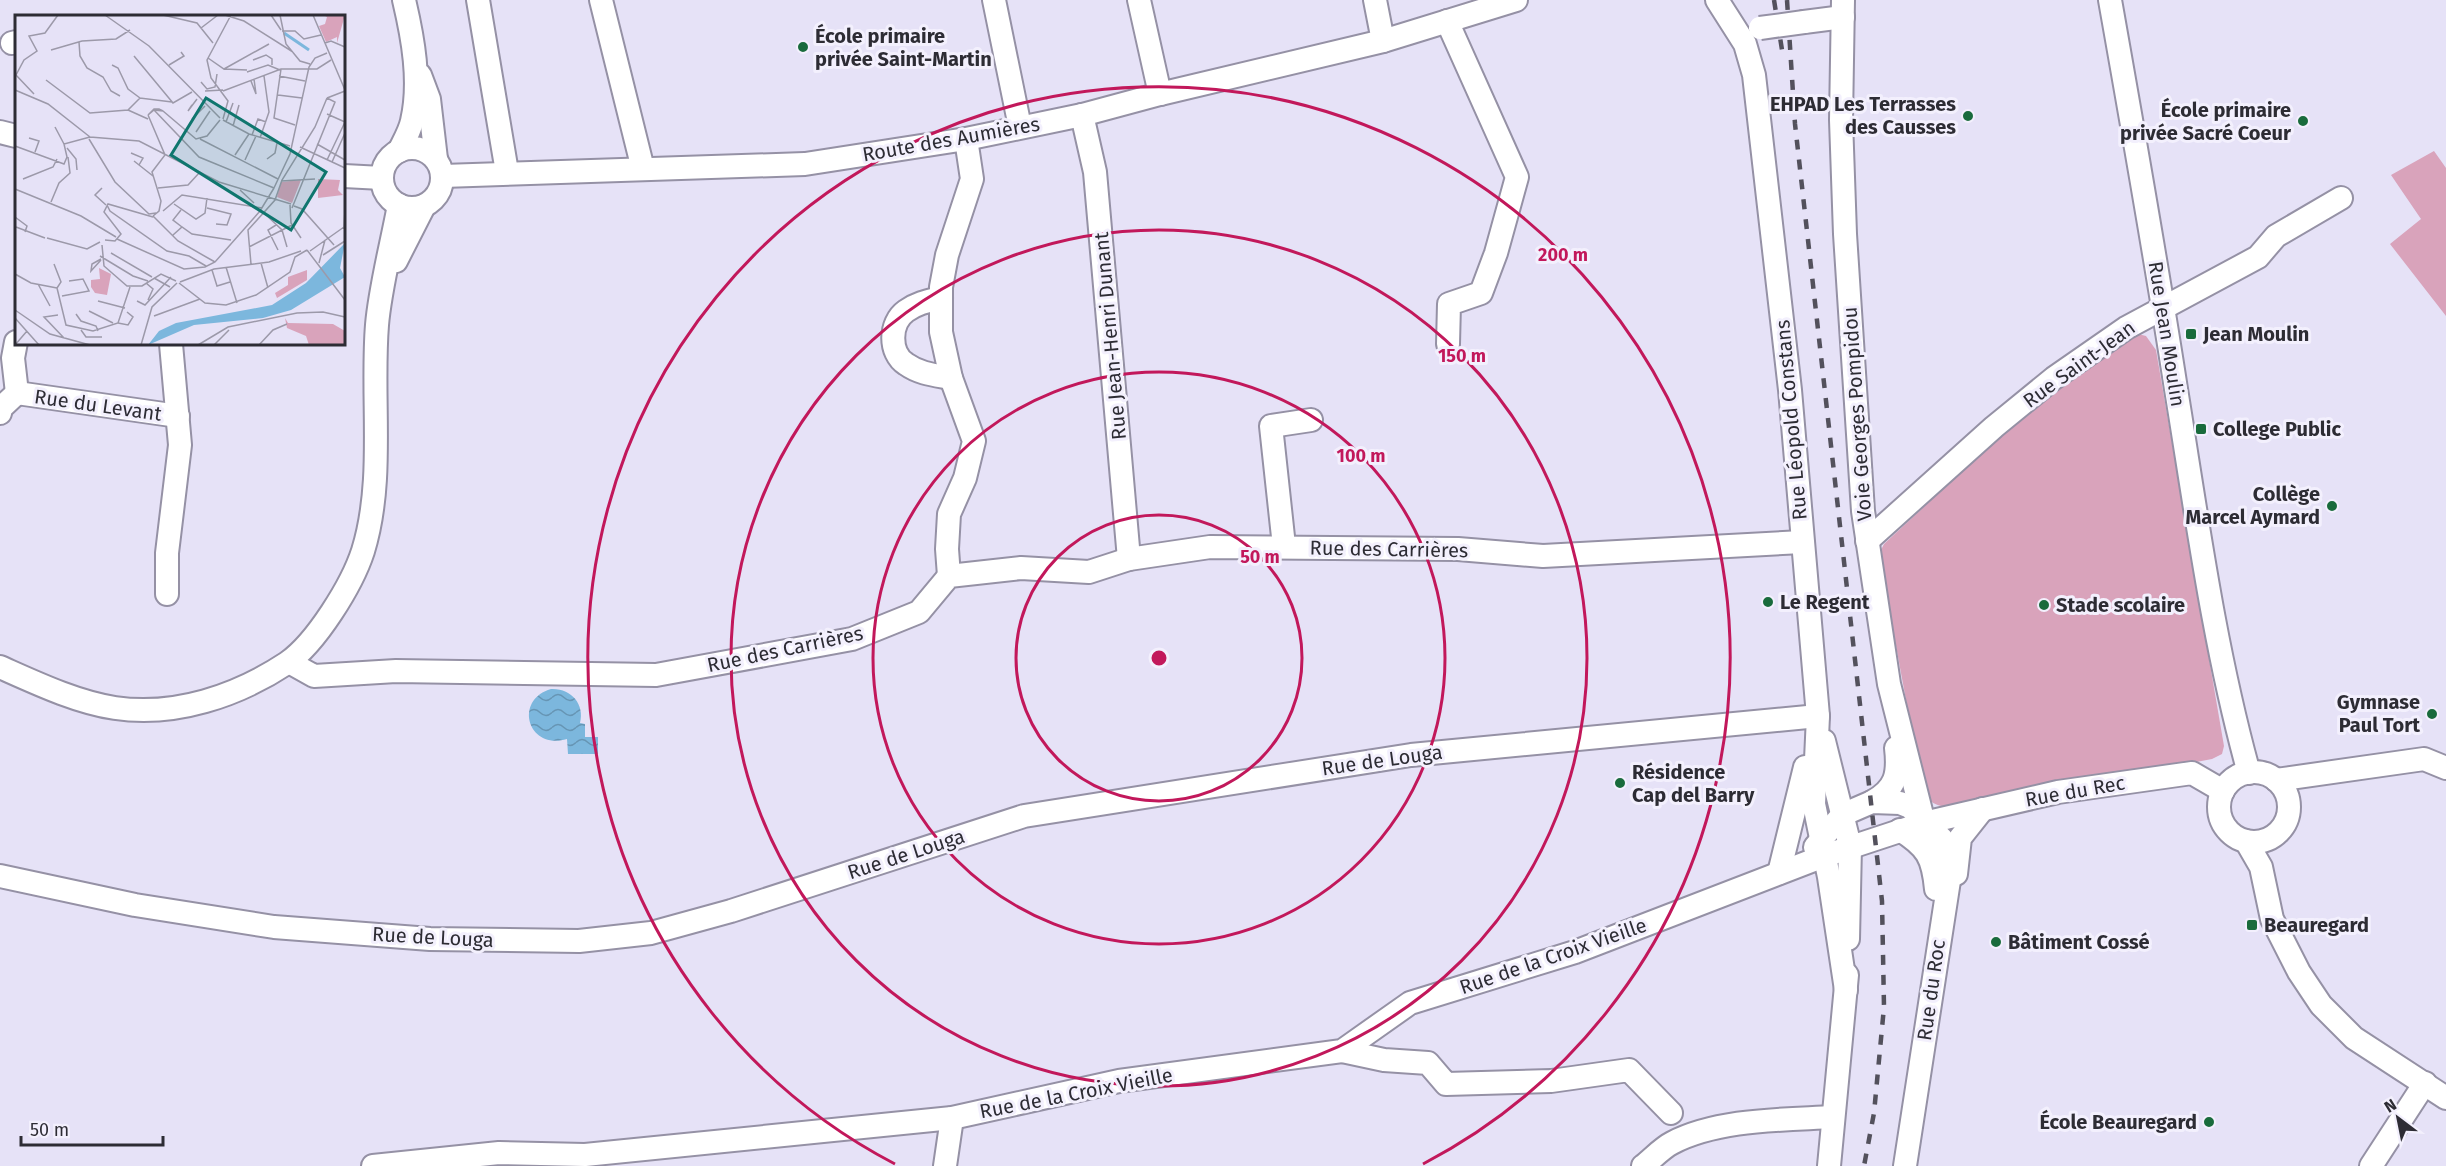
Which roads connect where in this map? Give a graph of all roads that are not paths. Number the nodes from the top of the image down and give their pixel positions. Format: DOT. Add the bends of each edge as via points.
graph roads {
  1 [pos="404,0"];
  2 [pos="478,0"];
  3 [pos="601,0"];
  4 [pos="994,0"];
  5 [pos="1139,0"];
  6 [pos="1375,0"];
  7 [pos="1516,0"];
  8 [pos="1717,0"];
  9 [pos="2110,0"];
  10 [pos="1843,8"];
  11 [pos="1447,21"];
  12 [pos="1749,30"];
  13 [pos="1383,42"];
  14 [pos="415,60"];
  15 [pos="1160,94"];
  16 [pos="1082,115"];
  17 [pos="1020,127"];
  18 [pos="0,132"];
  19 [pos="15,136"];
  20 [pos="966,139"];
  21 [pos="399,151"];
  22 [pos="439,168"];
  23 [pos="643,169"];
  24 [pos="507,172"];
  25 [pos="345,176"];
  26 [pos="382,178"];
  27 [pos="2341,198"];
  28 [pos="399,205"];
  29 [pos="424,206"];
  30 [pos="386,281"];
  31 [pos="941,298"];
  32 [pos="2162,306"];
  33 [pos="1448,344"];
  34 [pos="15,345"];
  35 [pos="171,345"];
  36 [pos="951,378"];
  37 [pos="17,393"];
  38 [pos="0,412"];
  39 [pos="178,417"];
  40 [pos="1311,420"];
  41 [pos="1867,541"];
  42 [pos="1802,542"];
  43 [pos="1284,546"];
  44 [pos="1129,559"];
  45 [pos="949,576"];
  46 [pos="167,594"];
  47 [pos="289,662"];
  48 [pos="0,667"];
  49 [pos="1889,684"];
  50 [pos="1818,716"];
  51 [pos="2446,768"];
  52 [pos="2248,773"];
  53 [pos="2288,786"];
  54 [pos="2223,791"];
  55 [pos="1872,802"];
  56 [pos="1983,809"];
  57 [pos="1842,815"];
  58 [pos="1924,823"];
  59 [pos="1900,830"];
  60 [pos="2271,837"];
  61 [pos="2246,842"];
  62 [pos="1850,846"];
  63 [pos="1823,849"];
  64 [pos="2261,867"];
  65 [pos="1779,873"];
  66 [pos="0,876"];
  67 [pos="1939,939"];
  68 [pos="1846,990"];
  69 [pos="1342,1051"];
  70 [pos="2435,1086"];
  71 [pos="2446,1098"];
  72 [pos="1671,1113"];
  73 [pos="952,1118"];
  74 [pos="1833,1118"];
  75 [pos="586,1161"];
  76 [pos="373,1166"];
  77 [pos="945,1166"];
  78 [pos="1643,1166"];
  79 [pos="1829,1166"];
  80 [pos="1905,1166"];
  81 [pos="2371,1166"];
  1 -- 14 [label="street"];
  2 -- 24 [label="street"];
  3 -- 23 [label="street"];
  4 -- 17 [label="street"];
  5 -- 15 [label="street"];
  6 -- 13 [label="street"];
  7 -- 11 [label="street, Route des Aumières"];
  8 -- 12 [label="street, Rue Léopold Constans"];
  9 -- 32 [label="street, Rue Jean Moulin"];
  10 -- 12 [label="street, bridge" via="1804,22"];
  10 -- 41 [label="street, Voie Georges Pompidou" via="1845,234"];
  11 -- 13 [label="street, Route des Aumières"];
  11 -- 33 [label="street" via="1517,177 1481,293 1449,304"];
  12 -- 42 [label="street, Rue Léopold Constans" via="1790,390"];
  13 -- 15 [label="street, Route des Aumières"];
  14 -- 21 [label="street" via="412,121"];
  14 -- 22 [label="street" via="429,99"];
  15 -- 16 [label="street, Route des Aumières"];
  16 -- 17 [label="street, Route des Aumières"];
  16 -- 44 [label="street, Rue Jean-Henri Dunant" via="1095,172"];
  17 -- 20 [label="street, Route des Aumières"];
  18 -- 19 [label="street"];
  20 -- 23 [label="street, Route des Aumières" via="805,164"];
  20 -- 31 [label="street" via="972,179 946,255"];
  21 -- 22 [label="street" via="419,148"];
  21 -- 26 [label="street" via="387,162"];
  22 -- 24 [label="street, Route des Aumières"];
  22 -- 29 [label="street" via="438,194"];
  23 -- 24 [label="street, Route des Aumières"];
  25 -- 26 [label="street"];
  26 -- 28 [label="street" via="387,194"];
  27 -- 32 [label="street, Rue Saint-Jean" via="2276,236 2258,257"];
  28 -- 29 [label="street"];
  28 -- 30 [label="street"];
  29 -- 30 [label="street"];
  30 -- 47 [label="street" via="377,324 371,518 363,552 348,589"];
  31 -- 36 [label="street" via="941,332"];
  31 -- 36 [label="street" via="918,303 903,313 892,340 905,364 926,374"];
  32 -- 41 [label="street, Rue Saint-Jean" via="2054,378"];
  32 -- 52 [label="street, Rue Jean Moulin" via="2201,548"];
  34 -- 37 [label="street, Rue du Levant"];
  35 -- 39 [label="street"];
  36 -- 45 [label="street" via="974,441 949,514"];
  37 -- 38 [label="street, Rue du Levant"];
  37 -- 39 [label="street, Rue du Levant"];
  39 -- 46 [label="street" via="180,445 167,554"];
  40 -- 43 [label="street" via="1270,426"];
  41 -- 49 [label="street, Voie Georges Pompidou"];
  42 -- 43 [label="street, Rue des Carrières" via="1543,556 1458,549"];
  42 -- 50 [label="street, Rue Léopold Constans"];
  43 -- 44 [label="street, Rue des Carrières" via="1210,547"];
  44 -- 45 [label="street, Rue des Carrières" via="1089,572 1021,568"];
  45 -- 47 [label="street, Rue des Carrières" via="918,612 852,639 656,675 396,671 314,676"];
  47 -- 48 [label="street" via="228,695 171,709 145,710 114,708 42,686"];
  49 -- 55 [label="street" via="1898,769 1893,786"];
  49 -- 58 [label="street, Voie Georges Pompidou"];
  50 -- 57 [label="street, Rue Léopold Constans"];
  50 -- 63 [label="street, Rue Léopold Constans" via="1814,804"];
  50 -- 65 [label="street, Rue Léopold Constans"];
  50 -- 66 [label="street, Rue de Louga" via="1411,755 1024,816 731,911 651,933 579,941 430,939 274,927 135,905"];
  51 -- 53 [label="street" via="2424,759 2340,770"];
  52 -- 53 [label="street" via="2268,775"];
  52 -- 54 [label="street"];
  53 -- 60 [label="street" via="2286,821"];
  54 -- 56 [label="street, Rue du Rec" via="2192,773 2058,792"];
  54 -- 61 [label="street" via="2219,807 2224,825"];
  55 -- 57 [label="street, Rue de la Croix Vieille"];
  55 -- 58 [label="street, Rue de la Croix Vieille" via="1900,802 1911,807"];
  56 -- 58 [label="street, Rue du Rec"];
  56 -- 67 [label="street" via="1960,838 1954,897"];
  57 -- 62 [label="street, Rue Léopold Constans"];
  57 -- 63 [label="street, Rue de la Croix Vieille"];
  58 -- 59 [label="street, Rue de la Croix Vieille"];
  58 -- 67 [label="street, Rue du Roc" via="1942,839 1950,874"];
  59 -- 62 [label="street, Rue de la Croix Vieille"];
  59 -- 67 [label="street" via="1922,844 1934,866"];
  60 -- 61 [label="street"];
  60 -- 64 [label="street"];
  61 -- 64 [label="street"];
  62 -- 63 [label="street, Rue de la Croix Vieille"];
  62 -- 68 [label="street, Rue Léopold Constans"];
  63 -- 65 [label="street, Rue de la Croix Vieille"];
  63 -- 68 [label="street, Rue Léopold Constans"];
  64 -- 70 [label="street" via="2272,919 2321,1005 2354,1038 2392,1065"];
  65 -- 69 [label="street, Rue de la Croix Vieille" via="1575,952 1410,1003"];
  67 -- 80 [label="street, Rue du Roc"];
  68 -- 74 [label="street"];
  69 -- 72 [label="street" via="1384,1060 1428,1063 1446,1084 1551,1081 1629,1070"];
  69 -- 73 [label="street, Rue de la Croix Vieille" via="1119,1081"];
  70 -- 71 [label="street"];
  70 -- 81 [label="street"];
  73 -- 75 [label="street, Rue de la Croix Vieille"];
  73 -- 77 [label="street"];
  74 -- 78 [label="street" via="1720,1127 1672,1143"];
  74 -- 79 [label="street"];
  75 -- 76 [label="street, Rue de la Croix Vieille" via="499,1153"];
}
